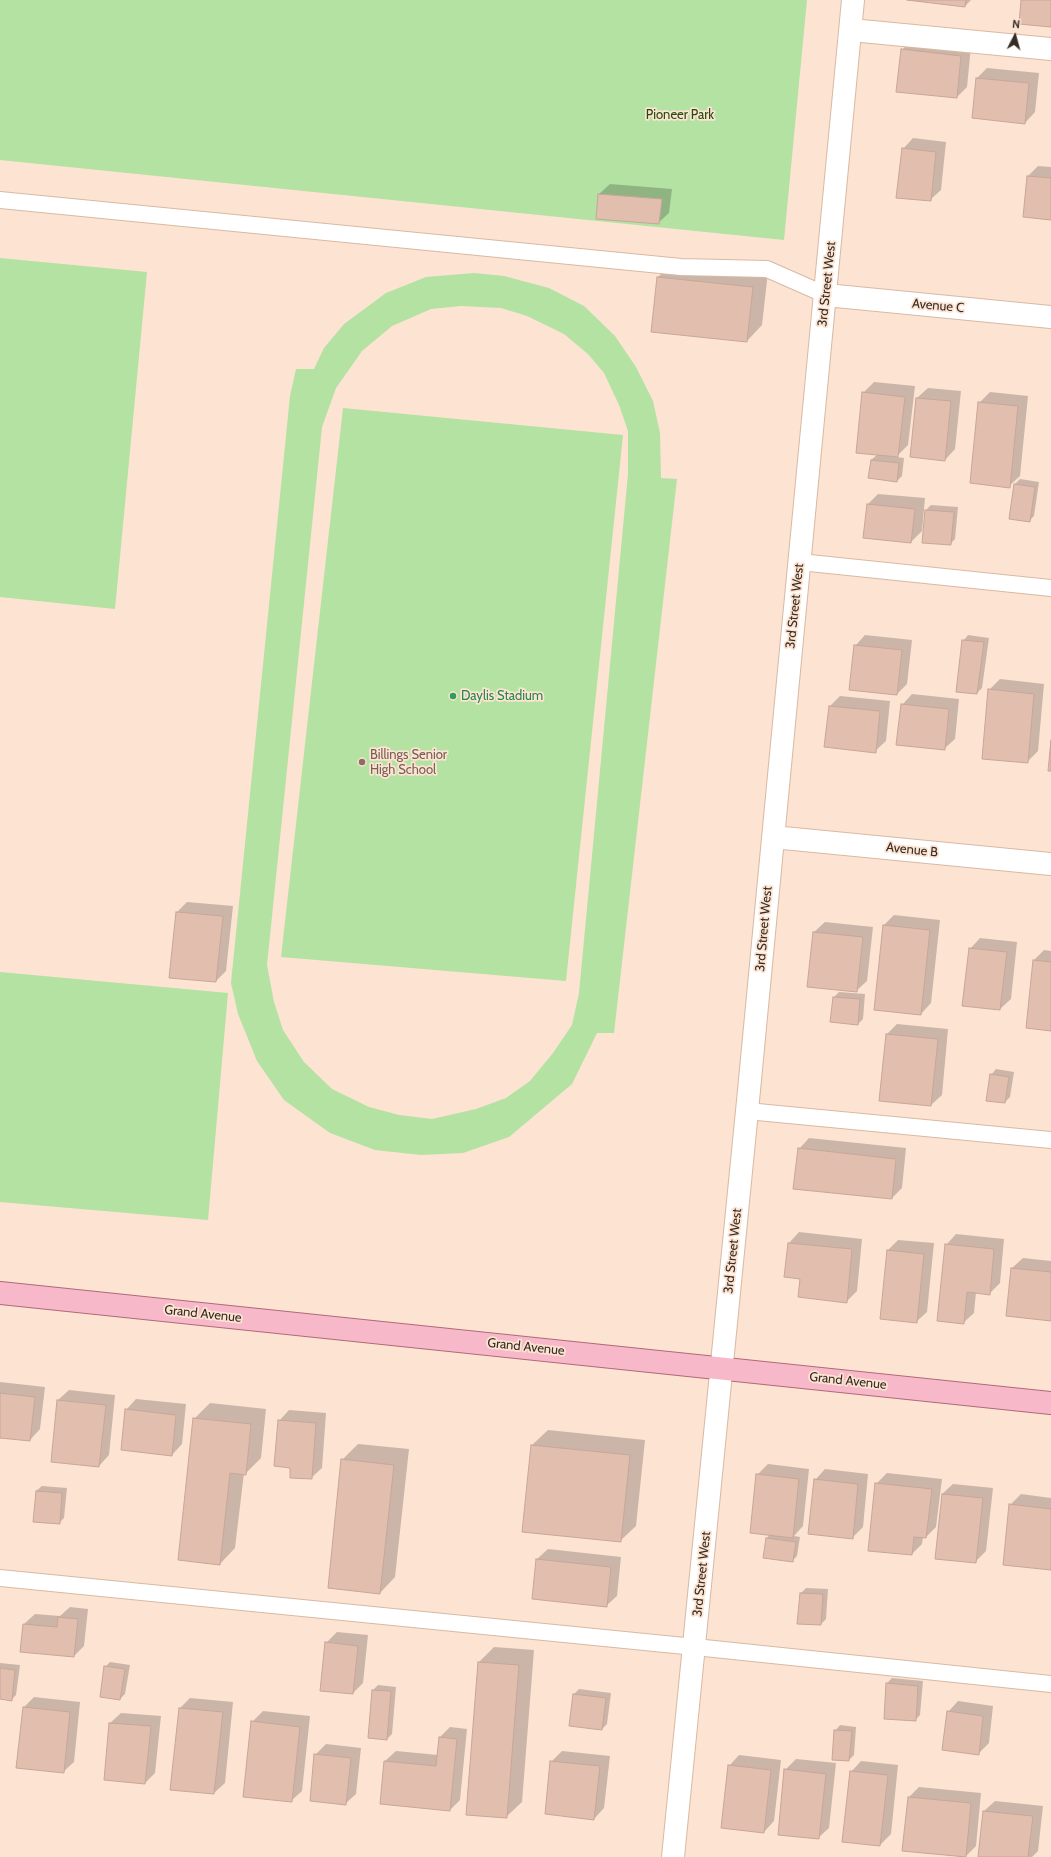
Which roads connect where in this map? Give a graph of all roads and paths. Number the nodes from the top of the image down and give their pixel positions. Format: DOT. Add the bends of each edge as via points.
graph roads {
  1 [pos="853,0"];
  2 [pos="851,30"];
  3 [pos="1051,49"];
  4 [pos="0,200"];
  5 [pos="826,295"];
  6 [pos="1051,317"];
  7 [pos="800,562"];
  8 [pos="1051,588"];
  9 [pos="773,836"];
  10 [pos="1051,864"];
  11 [pos="747,1111"];
  12 [pos="1051,1140"];
  13 [pos="0,1293"];
  14 [pos="722,1368"];
  15 [pos="1051,1403"];
  16 [pos="0,1578"];
  17 [pos="694,1647"];
  18 [pos="1051,1684"];
  19 [pos="673,1857"];
  1 -- 2 [label="street, 3rd Street West"];
  2 -- 3 [label="street"];
  2 -- 5 [label="street, 3rd Street West"];
  4 -- 5 [label="lane" via="681,267 767,269"];
  5 -- 6 [label="street, Avenue C"];
  5 -- 7 [label="street, 3rd Street West"];
  7 -- 8 [label="lane"];
  7 -- 9 [label="street, 3rd Street West"];
  9 -- 10 [label="street, Avenue B"];
  9 -- 11 [label="street, 3rd Street West"];
  11 -- 12 [label="lane"];
  11 -- 14 [label="street, 3rd Street West"];
  13 -- 14 [label="main road, Grand Avenue"];
  14 -- 15 [label="main road, Grand Avenue"];
  14 -- 17 [label="street, 3rd Street West"];
  16 -- 17 [label="lane"];
  17 -- 18 [label="lane"];
  17 -- 19 [label="street, 3rd Street West"];
}
